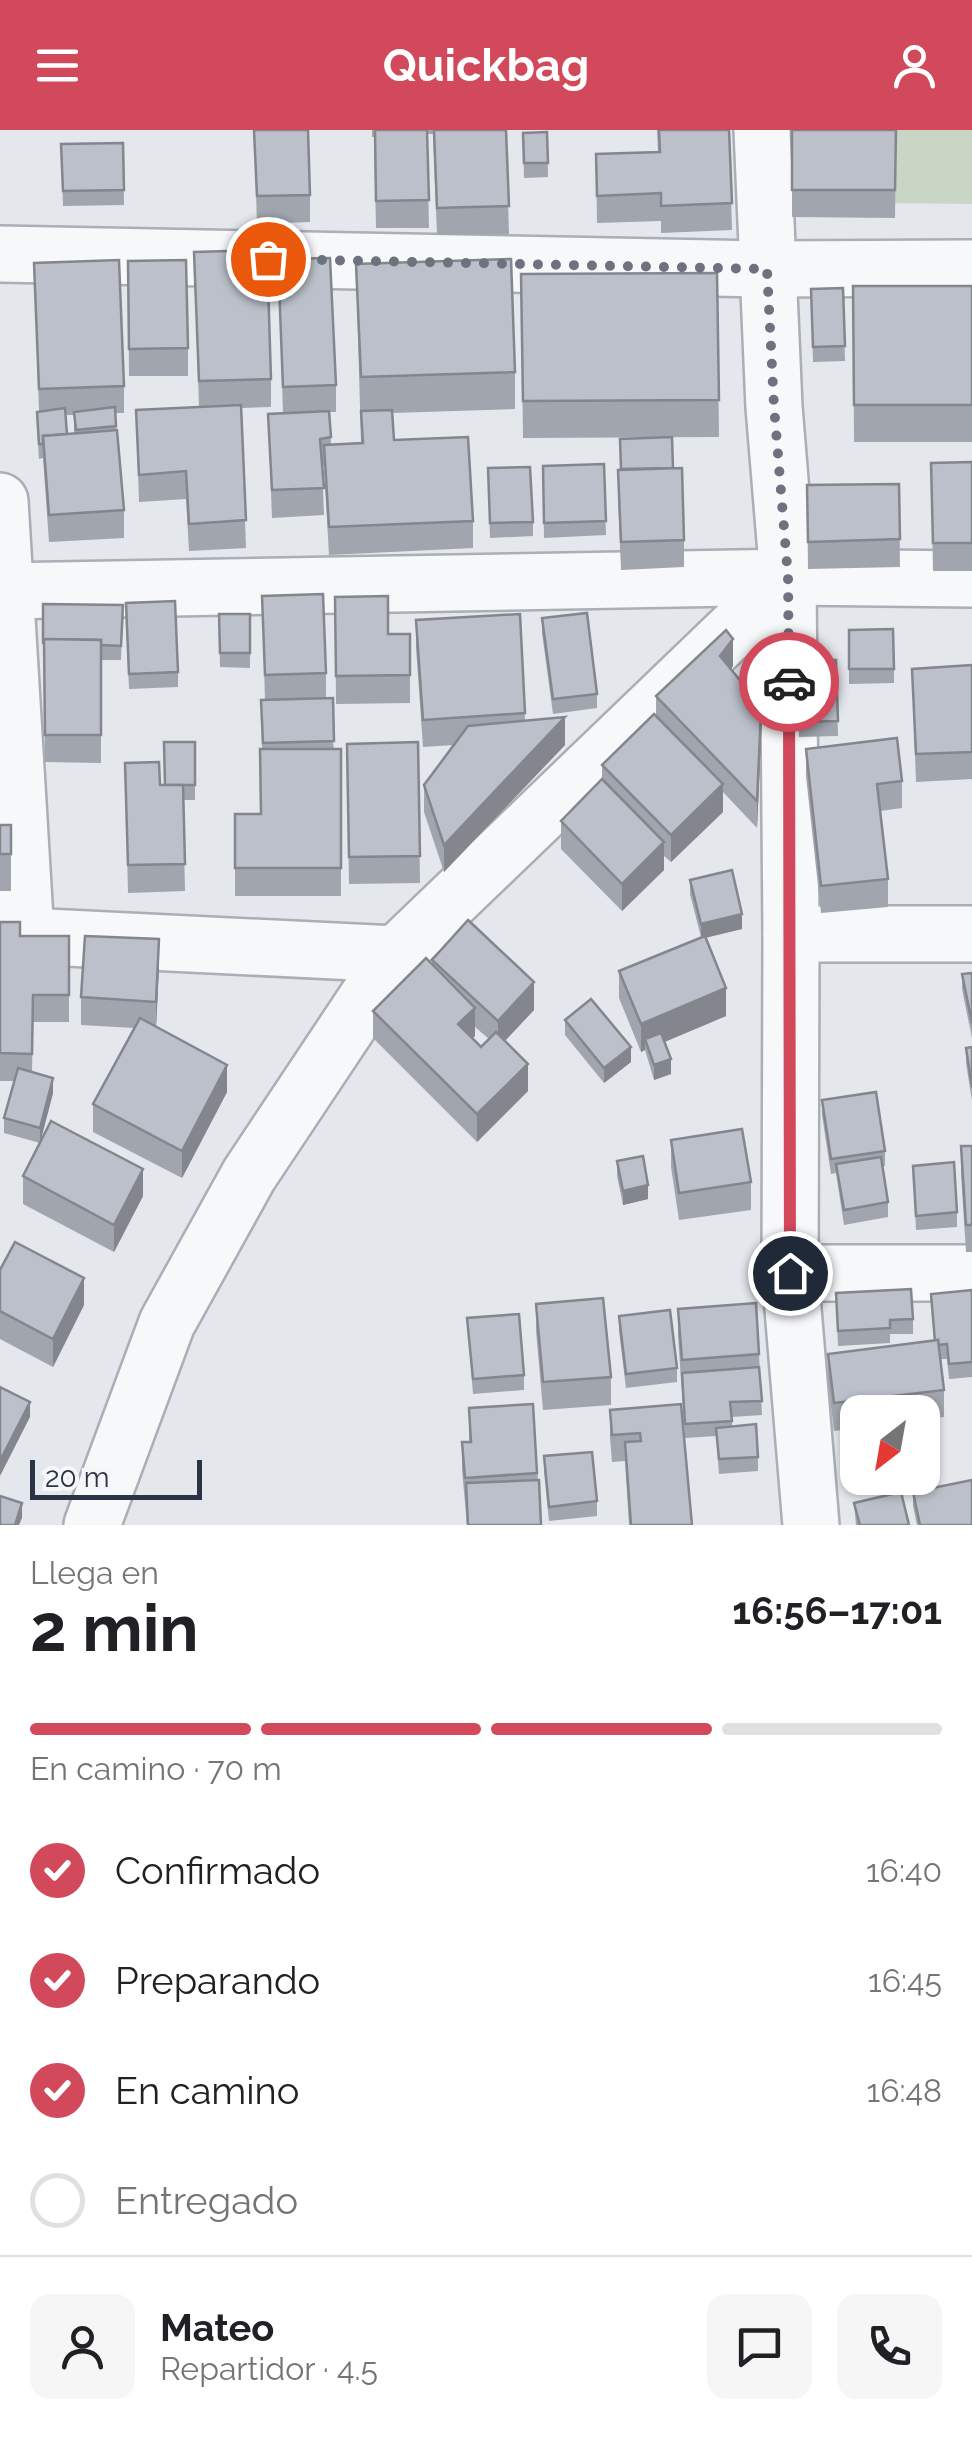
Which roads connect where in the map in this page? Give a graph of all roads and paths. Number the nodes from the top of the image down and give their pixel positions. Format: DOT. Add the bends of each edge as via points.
graph roads {
  1 [pos="762,130"];
  2 [pos="0,254"];
  3 [pos="972,268"];
  4 [pos="767,269"];
  5 [pos="0,501"];
  6 [pos="788,577"];
  7 [pos="972,578"];
  8 [pos="3,591"];
  9 [pos="791,934"];
  10 [pos="972,934"];
  11 [pos="13,937"];
  12 [pos="396,954"];
  13 [pos="790,1273"];
  14 [pos="972,1273"];
  15 [pos="92,1525"];
  16 [pos="811,1525"];
  1 -- 4 [label="street"];
  2 -- 4 [label="street"];
  3 -- 4 [label="street"];
  4 -- 6 [label="street"];
  5 -- 8 [label="street"];
  6 -- 7 [label="street"];
  6 -- 8 [label="street"];
  6 -- 9 [label="street"];
  6 -- 12 [label="street"];
  8 -- 11 [label="street"];
  9 -- 10 [label="street"];
  9 -- 13 [label="street"];
  11 -- 12 [label="street"];
  12 -- 15 [label="street" via="249,1175 167,1323"];
  13 -- 14 [label="street"];
  13 -- 16 [label="street"];
}
